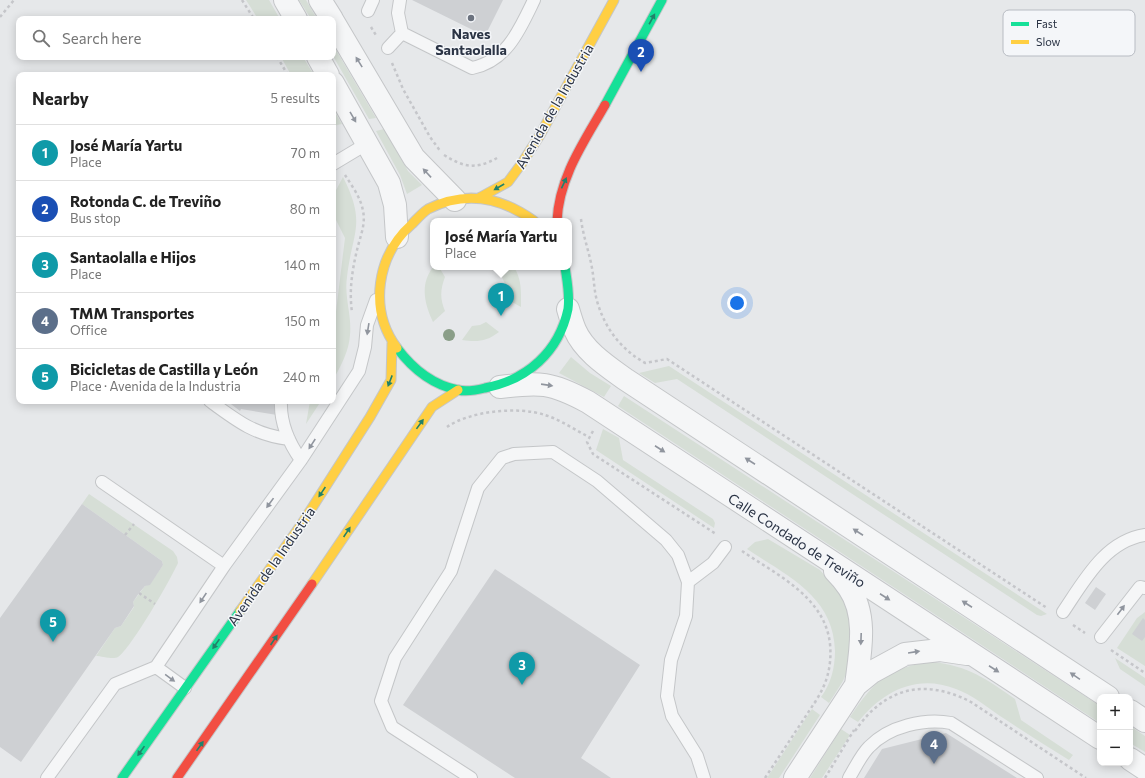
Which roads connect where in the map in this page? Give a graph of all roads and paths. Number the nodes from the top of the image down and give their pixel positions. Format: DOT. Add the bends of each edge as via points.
graph roads {
  1 [pos="14,0"];
  2 [pos="242,0"];
  3 [pos="285,0"];
  4 [pos="320,0"];
  5 [pos="400,0"];
  6 [pos="534,0"];
  7 [pos="614,0"];
  8 [pos="662,0"];
  9 [pos="370,11"];
  10 [pos="252,16"];
  11 [pos="294,16"];
  12 [pos="330,16"];
  13 [pos="0,17"];
  14 [pos="336,27"];
  15 [pos="402,33"];
  16 [pos="378,40"];
  17 [pos="389,53"];
  18 [pos="279,60"];
  19 [pos="320,60"];
  20 [pos="286,72"];
  21 [pos="326,72"];
  22 [pos="336,88"];
  23 [pos="368,143"];
  24 [pos="502,154"];
  25 [pos="336,162"];
  26 [pos="336,164"];
  27 [pos="479,198"];
  28 [pos="455,200"];
  29 [pos="580,215"];
  30 [pos="529,218"];
  31 [pos="557,218"];
  32 [pos="397,237"];
  33 [pos="566,270"];
  34 [pos="378,291"];
  35 [pos="568,309"];
  36 [pos="354,318"];
  37 [pos="392,343"];
  38 [pos="481,389"];
  39 [pos="458,390"];
  40 [pos="214,404"];
  41 [pos="281,404"];
  42 [pos="441,430"];
  43 [pos="589,438"];
  44 [pos="289,439"];
  45 [pos="301,460"];
  46 [pos="102,482"];
  47 [pos="134,524"];
  48 [pos="125,535"];
  49 [pos="1145,535"];
  50 [pos="725,547"];
  51 [pos="822,556"];
  52 [pos="224,566"];
  53 [pos="688,582"];
  54 [pos="1144,585"];
  55 [pos="139,593"];
  56 [pos="155,604"];
  57 [pos="1061,615"];
  58 [pos="1096,637"];
  59 [pos="1110,649"];
  60 [pos="972,654"];
  61 [pos="156,667"];
  62 [pos="1145,673"];
  63 [pos="856,684"];
  64 [pos="185,688"];
  65 [pos="1103,694"];
  66 [pos="1133,713"];
  67 [pos="1145,721"];
  68 [pos="1097,736"];
  69 [pos="1133,761"];
  70 [pos="1145,769"];
  71 [pos="47,778"];
  72 [pos="122,778"];
  73 [pos="177,778"];
  74 [pos="471,778"];
  75 [pos="704,778"];
  76 [pos="795,778"];
  77 [pos="849,778"];
  78 [pos="1036,778"];
  1 -- 13 [label="path"];
  2 -- 10 [label="path"];
  3 -- 11 [label="street"];
  4 -- 12 [label="street"];
  5 -- 15 [label="lane" via="398,13"];
  6 -- 15 [label="lane" via="516,38 495,58 482,66 472,68"];
  7 -- 27 [label="main road, Avenida de la Industria, one-way" via="522,163 508,182"];
  31 -- 8 [label="main road, one-way" via="561,190 567,177"];
  9 -- 16 [label="path"];
  28 -- 14 [label="street, one-way" via="414,158"];
  15 -- 17 [label="lane"];
  17 -- 24 [label="path" via="403,89 442,154 461,165 478,166"];
  18 -- 20 [label="path"];
  19 -- 21 [label="street"];
  22 -- 23 [label="street, one-way"];
  23 -- 25 [label="lane"];
  23 -- 32 [label="street" via="389,183 395,205"];
  26 -- 36 [label="path" via="358,197 364,211 364,228 351,280"];
  27 -- 28 [label="main road"];
  27 -- 30 [label="main road" via="511,206"];
  28 -- 32 [label="main road" via="426,210"];
  29 -- 57 [label="path" via="597,301 614,337 629,352 645,363 667,359"];
  32 -- 34 [label="main road" via="385,258"];
  33 -- 35 [label="main road" via="569,290"];
  34 -- 37 [label="main road" via="382,318"];
  34 -- 45 [label="lane, one-way" via="358,371"];
  35 -- 38 [label="main road" via="565,324 557,341 533,369 500,386"];
  65 -- 35 [label="street, one-way" via="600,361 575,331"];
  37 -- 39 [label="main road" via="416,370 432,380"];
  37 -- 64 [label="main road, Avenida de la Industria, one-way" via="391,380 370,417 303,522"];
  38 -- 39 [label="main road"];
  38 -- 51 [label="street, Calle Condado de Treviño, one-way" via="530,384 551,385 569,391"];
  73 -- 39 [label="main road, one-way" via="432,408"];
  40 -- 44 [label="lane" via="240,423 269,437"];
  41 -- 44 [label="lane" via="280,415"];
  42 -- 43 [label="path" via="466,417 523,411 547,415"];
  44 -- 45 [label="lane"];
  45 -- 52 [label="lane, one-way"];
  46 -- 52 [label="lane"];
  47 -- 48 [label="path"];
  49 -- 57 [label="lane" via="1135,536 1116,546 1099,561"];
  50 -- 53 [label="lane" via="713,563"];
  51 -- 60 [label="street, Calle Condado de Treviño, one-way"];
  51 -- 63 [label="street, one-way" via="850,588 858,609 861,630"];
  52 -- 61 [label="lane, one-way"];
  53 -- 74 [label="lane" via="678,555 666,540 597,481 554,452 514,454 502,458 478,488 451,571 395,658 381,701 392,727"];
  53 -- 75 [label="lane" via="686,616 671,660 667,696 672,716 697,756"];
  58 -- 54 [label="lane, one-way"];
  55 -- 56 [label="path"];
  57 -- 58 [label="path"];
  59 -- 62 [label="path"];
  63 -- 60 [label="street, one-way" via="905,654 940,650"];
  60 -- 68 [label="street, Calle Condado de Treviño, one-way"];
  61 -- 64 [label="lane, one-way"];
  61 -- 71 [label="lane" via="115,684"];
  63 -- 76 [label="street"];
  64 -- 72 [label="main road, Avenida de la Industria, one-way"];
  66 -- 67 [label="street"];
  69 -- 70 [label="street"];
  77 -- 78 [label="lane" via="869,747 882,737 900,728 937,721 951,723"];
}
